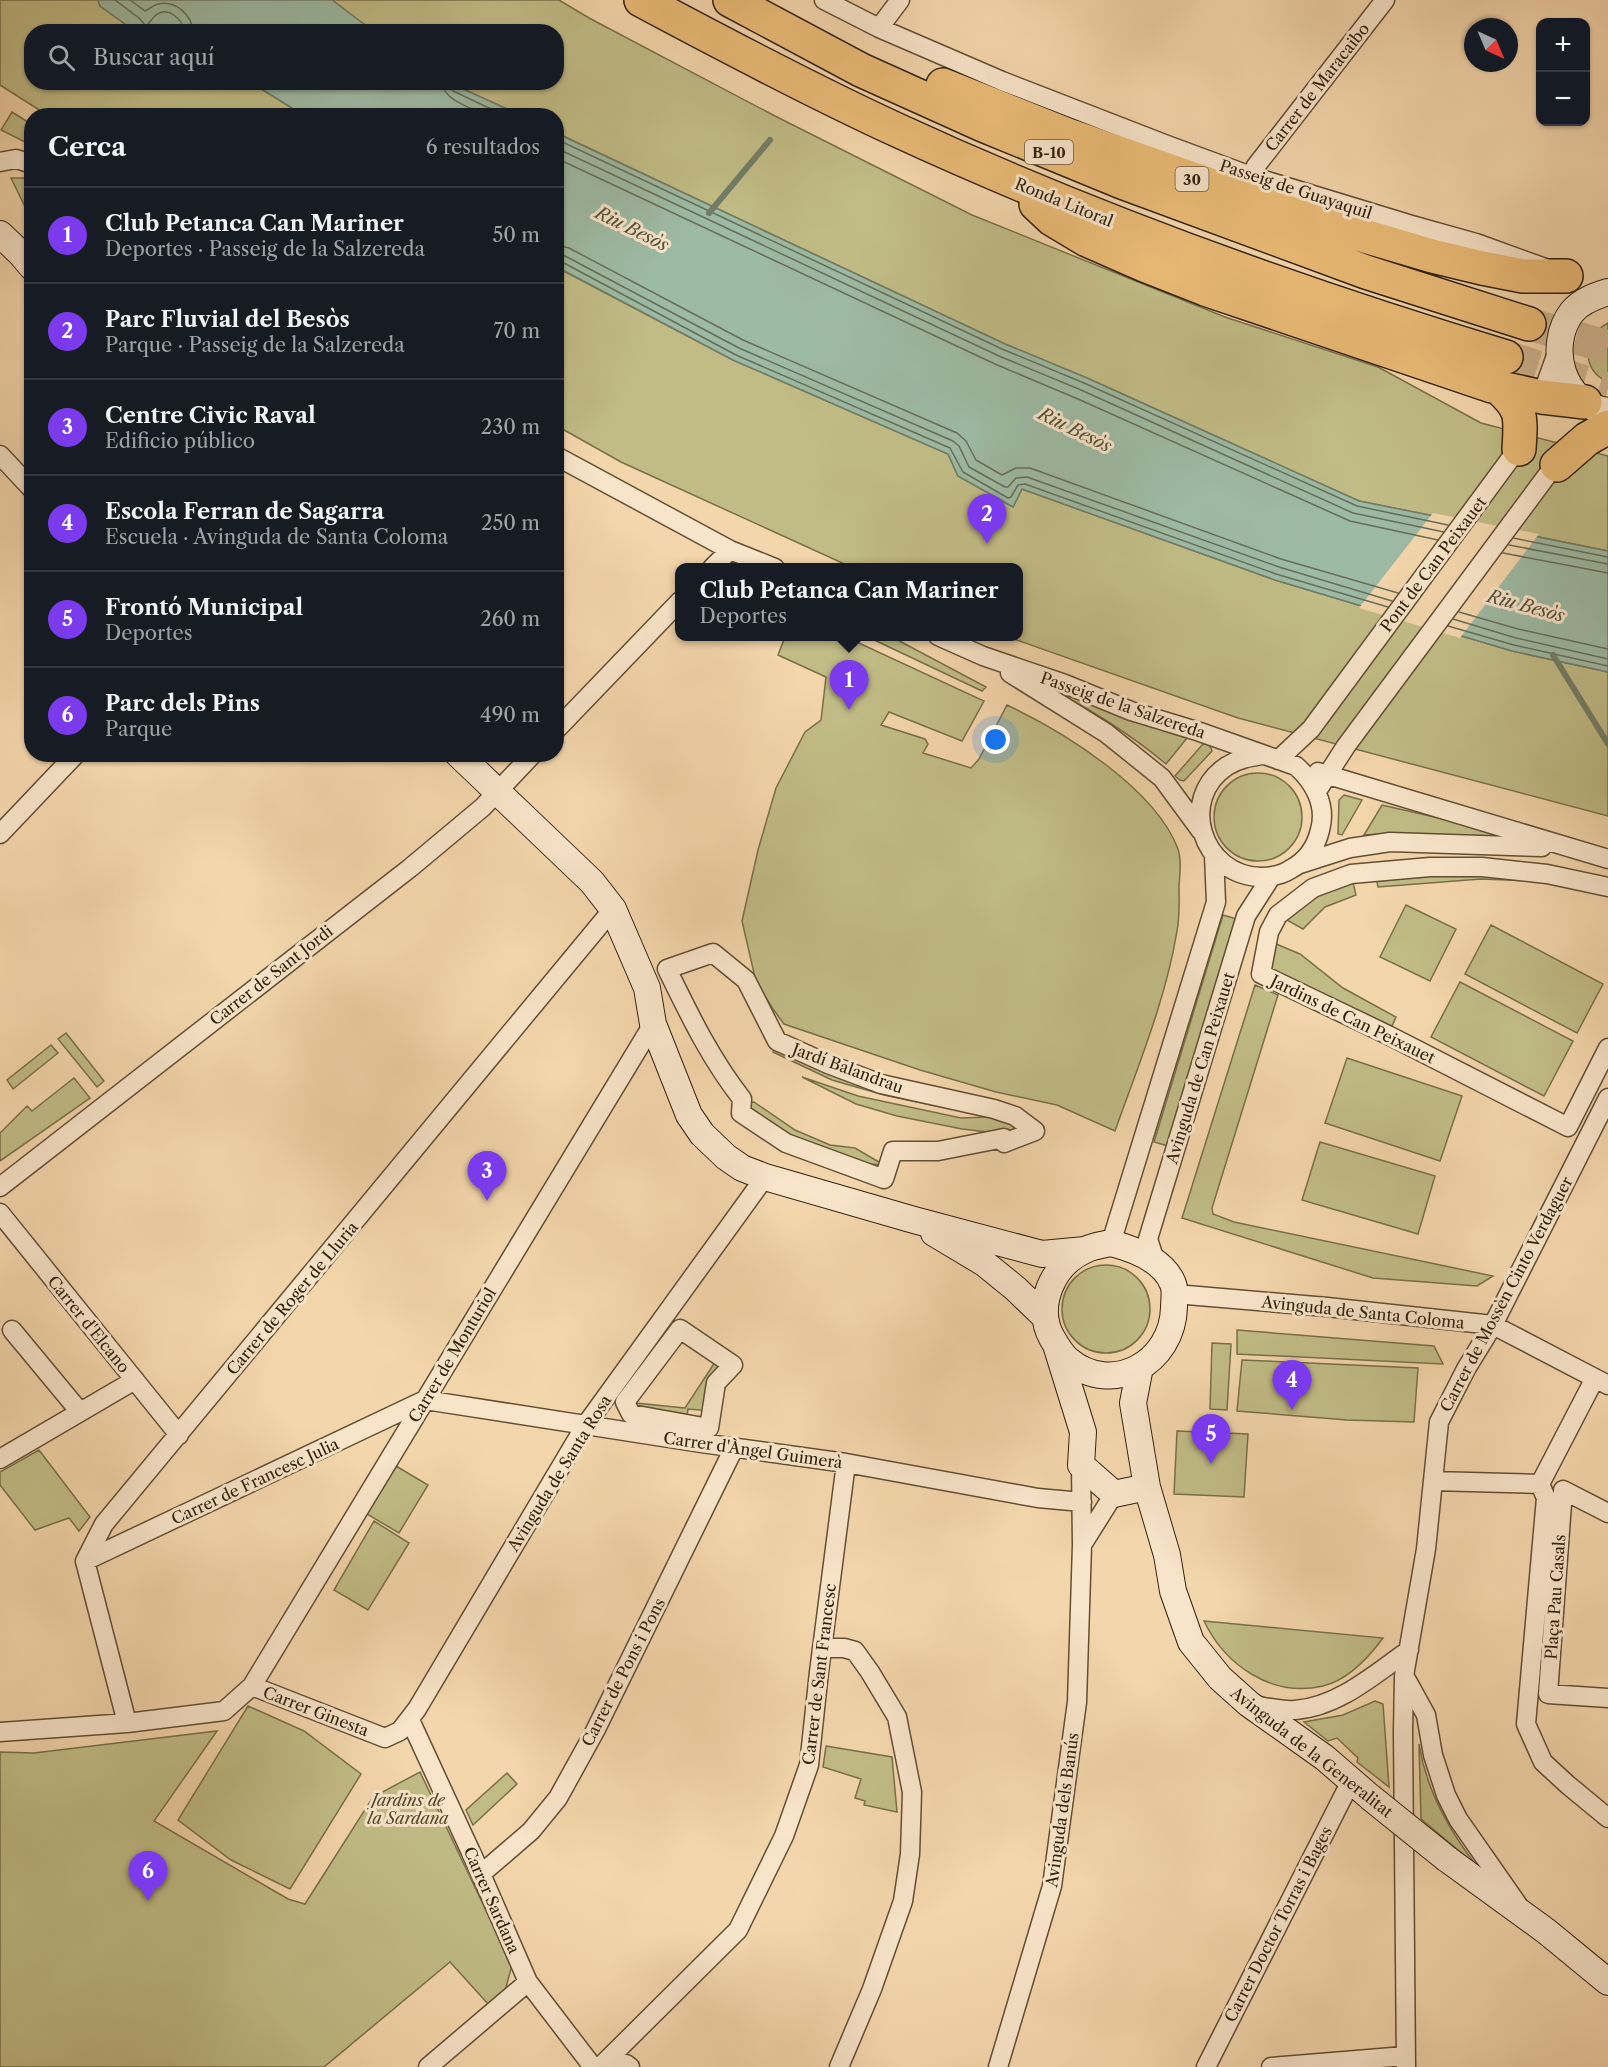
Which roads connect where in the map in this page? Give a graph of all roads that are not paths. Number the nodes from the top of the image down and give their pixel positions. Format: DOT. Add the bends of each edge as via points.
graph roads {
  1 [pos="641,0"];
  2 [pos="729,0"];
  3 [pos="824,0"];
  4 [pos="900,0"];
  5 [pos="1385,0"];
  6 [pos="879,28"];
  7 [pos="826,51"];
  8 [pos="0,162"];
  9 [pos="24,162"];
  10 [pos="1251,176"];
  11 [pos="0,234"];
  12 [pos="24,258"];
  13 [pos="1566,276"];
  14 [pos="1608,292"];
  15 [pos="1529,324"];
  16 [pos="1558,349"];
  17 [pos="1520,391"];
  18 [pos="1600,416"];
  19 [pos="1519,449"];
  20 [pos="0,455"];
  21 [pos="564,460"];
  22 [pos="1557,465"];
  23 [pos="24,480"];
  24 [pos="730,550"];
  25 [pos="716,563"];
  26 [pos="764,563"];
  27 [pos="675,607"];
  28 [pos="949,641"];
  29 [pos="982,656"];
  30 [pos="564,722"];
  31 [pos="1270,758"];
  32 [pos="68,762"];
  33 [pos="466,762"];
  34 [pos="525,762"];
  35 [pos="1296,766"];
  36 [pos="1327,775"];
  37 [pos="1317,790"];
  38 [pos="496,791"];
  39 [pos="1201,831"];
  40 [pos="0,834"];
  41 [pos="1574,849"];
  42 [pos="1214,856"];
  43 [pos="1608,859"];
  44 [pos="1299,865"];
  45 [pos="1270,877"];
  46 [pos="1608,887"];
  47 [pos="613,909"];
  48 [pos="653,1024"];
  49 [pos="1608,1048"];
  50 [pos="1608,1098"];
  51 [pos="765,1177"];
  52 [pos="884,1179"];
  53 [pos="0,1187"];
  54 [pos="0,1213"];
  55 [pos="914,1220"];
  56 [pos="1111,1243"];
  57 [pos="1085,1250"];
  58 [pos="1156,1264"];
  59 [pos="1175,1294"];
  60 [pos="1045,1317"];
  61 [pos="1493,1325"];
  62 [pos="680,1329"];
  63 [pos="12,1330"];
  64 [pos="1056,1344"];
  65 [pos="1140,1367"];
  66 [pos="135,1380"];
  67 [pos="1601,1382"];
  68 [pos="424,1400"];
  69 [pos="80,1412"];
  70 [pos="585,1426"];
  71 [pos="178,1435"];
  72 [pos="734,1448"];
  73 [pos="0,1459"];
  74 [pos="846,1463"];
  75 [pos="1081,1465"];
  76 [pos="1433,1480"];
  77 [pos="1540,1484"];
  78 [pos="1147,1487"];
  79 [pos="1114,1494"];
  80 [pos="1082,1502"];
  81 [pos="1608,1513"];
  82 [pos="1082,1545"];
  83 [pos="85,1561"];
  84 [pos="822,1648"];
  85 [pos="1409,1650"];
  86 [pos="1404,1676"];
  87 [pos="252,1686"];
  88 [pos="1608,1698"];
  89 [pos="1249,1704"];
  90 [pos="410,1720"];
  91 [pos="126,1724"];
  92 [pos="0,1732"];
  93 [pos="1360,1789"];
  94 [pos="1608,1818"];
  95 [pos="481,1874"];
  96 [pos="1525,1916"];
  97 [pos="528,1982"];
  98 [pos="1608,1982"];
  99 [pos="1406,2061"];
  100 [pos="428,2067"];
  101 [pos="593,2067"];
  102 [pos="600,2067"];
  103 [pos="614,2067"];
  104 [pos="630,2067"];
  105 [pos="839,2067"];
  106 [pos="998,2067"];
  107 [pos="1206,2067"];
  108 [pos="1271,2067"];
  1 -- 17 [label="highway, Ronda Litoral / B-10" via="895,130 1011,180 1052,219 1087,240 1216,293 1415,361"];
  2 -- 7 [label="highway, B-10"];
  3 -- 6 [label="street, Passeig de Guayaquil"];
  4 -- 6 [label="street"];
  5 -- 10 [label="street, Carrer de Maracaibo"];
  6 -- 10 [label="street, Passeig de Guayaquil" via="1012,85"];
  7 -- 13 [label="highway, 30" via="931,81 1068,135 1307,219 1482,268 1523,276"];
  7 -- 15 [label="highway, B-10" via="982,125 1122,182 1366,272"];
  8 -- 9 [label="street"];
  10 -- 13 [label="street, Passeig de Guayaquil" via="1514,255"];
  11 -- 12 [label="street"];
  13 -- 14 [label="street, Passeig de Guayaquil"];
  14 -- 16 [label="street" via="1588,299 1573,311 1563,328"];
  16 -- 17 [label="street"];
  16 -- 18 [label="street" via="1561,369 1570,388"];
  17 -- 18 [label="highway"];
  17 -- 19 [label="highway"];
  18 -- 22 [label="highway"];
  19 -- 31 [label="street, Pont de Can Peixauet" via="1308,732"];
  20 -- 23 [label="street"];
  21 -- 24 [label="street"];
  22 -- 36 [label="street"];
  24 -- 25 [label="street"];
  24 -- 26 [label="street"];
  27 -- 30 [label="street"];
  28 -- 29 [label="street, Passeig de la Salzereda"];
  29 -- 31 [label="street, Passeig de la Salzereda"];
  29 -- 39 [label="street, Passeig de la Salzereda" via="1106,733 1162,778"];
  31 -- 35 [label="street"];
  31 -- 39 [label="street" via="1244,758 1214,778 1204,794"];
  32 -- 40 [label="street"];
  33 -- 38 [label="street"];
  34 -- 38 [label="street, Carrer de Sant Jordi"];
  35 -- 36 [label="street"];
  35 -- 37 [label="street"];
  36 -- 37 [label="street"];
  36 -- 41 [label="street"];
  37 -- 44 [label="street" via="1322,823 1314,846"];
  38 -- 47 [label="street" via="592,882"];
  38 -- 53 [label="street, Carrer de Sant Jordi" via="483,807 410,868"];
  39 -- 42 [label="street"];
  41 -- 43 [label="street"];
  41 -- 44 [label="street" via="1389,842 1350,848"];
  42 -- 45 [label="street" via="1230,870 1250,877"];
  42 -- 56 [label="street, Avinguda de Can Peixauet" via="1216,902"];
  44 -- 45 [label="street"];
  45 -- 58 [label="street, Avinguda de Can Peixauet" via="1246,916 1148,1239"];
  46 -- 49 [label="street, Jardins de Can Peixauet" via="1547,874 1482,867 1351,874 1313,888 1278,915 1269,932 1261,974 1568,1127"];
  47 -- 48 [label="street" via="647,988"];
  47 -- 71 [label="street, Carrer de Roger de Lluria"];
  48 -- 51 [label="street" via="689,1115 702,1134 742,1168"];
  48 -- 68 [label="street, Carrer de Monturiol"];
  50 -- 61 [label="street, Carrer de Mossèn Cinto Verdaguer"];
  51 -- 55 [label="street"];
  51 -- 70 [label="street, Avinguda de Santa Rosa"];
  52 -- 52 [label="street, Jardí Balandrau" via="786,1143 741,1113 742,1099 703,1042 667,969 713,953 746,980 777,1041 881,1084 1015,1116 1035,1131 1004,1143 1004,1138 938,1151 893,1151"];
  54 -- 66 [label="street, Carrer d'Elcano"];
  55 -- 57 [label="street" via="1042,1254"];
  55 -- 60 [label="street" via="984,1263"];
  56 -- 57 [label="street"];
  56 -- 58 [label="street" via="1144,1255"];
  57 -- 60 [label="street" via="1067,1261 1054,1277 1046,1297"];
  58 -- 59 [label="street" via="1173,1284"];
  59 -- 61 [label="street, Avinguda de Santa Coloma"];
  59 -- 65 [label="street" via="1174,1321 1168,1340 1156,1356"];
  60 -- 64 [label="street"];
  61 -- 67 [label="street, Avinguda de Santa Coloma"];
  61 -- 76 [label="street, Carrer de Mossèn Cinto Verdaguer" via="1439,1422"];
  62 -- 62 [label="street" via="733,1365 716,1383 709,1428 631,1414 626,1402"];
  63 -- 69 [label="street"];
  64 -- 65 [label="street" via="1067,1359 1083,1370 1122,1374"];
  64 -- 75 [label="street, Avinguda dels Banús" via="1083,1432"];
  65 -- 78 [label="street, Avinguda de la Generalitat" via="1133,1403"];
  66 -- 69 [label="street"];
  66 -- 71 [label="street, Carrer d'Elcano"];
  67 -- 77 [label="street"];
  68 -- 70 [label="street, Carrer d'Àngel Guimerà"];
  68 -- 83 [label="street, Carrer de Francesc Julia"];
  68 -- 87 [label="street, Carrer de Monturiol"];
  69 -- 73 [label="street"];
  70 -- 72 [label="street, Carrer d'Àngel Guimerà"];
  70 -- 90 [label="street, Avinguda de Santa Rosa"];
  71 -- 83 [label="street, Carrer de Roger de Lluria" via="107,1520"];
  72 -- 74 [label="street, Carrer d'Àngel Guimerà"];
  72 -- 95 [label="street, Carrer de Pons i Pons" via="558,1798 531,1831"];
  74 -- 80 [label="street, Carrer d'Àngel Guimerà"];
  74 -- 84 [label="street, Carrer de Sant Francesc"];
  75 -- 79 [label="street"];
  75 -- 80 [label="street, Avinguda dels Banús"];
  76 -- 77 [label="street"];
  76 -- 85 [label="street, Carrer de Mossèn Cinto Verdaguer"];
  77 -- 94 [label="street" via="1546,1498 1526,1724 1543,1762"];
  78 -- 79 [label="street"];
  78 -- 89 [label="street, Avinguda de la Generalitat" via="1173,1591 1191,1642 1220,1678"];
  79 -- 82 [label="street"];
  80 -- 82 [label="street, Avinguda dels Banús"];
  81 -- 88 [label="street, Plaça Pau Casals" via="1563,1490 1548,1694"];
  82 -- 106 [label="street, Avinguda dels Banús" via="1077,1702 1052,1886"];
  83 -- 91 [label="street"];
  84 -- 102 [label="street, Carrer de Sant Francesc" via="809,1765 784,1836 738,1930"];
  84 -- 105 [label="street" via="855,1651 870,1672 897,1717 912,1792 910,1854 903,1900"];
  85 -- 86 [label="street, Carrer de Mossèn Cinto Verdaguer"];
  85 -- 89 [label="street" via="1360,1684 1316,1706 1293,1710"];
  86 -- 96 [label="street" via="1426,1715 1433,1755 1458,1819"];
  86 -- 99 [label="street, Carrer de Mossèn Cinto Verdaguer"];
  87 -- 90 [label="street, Carrer Ginesta" via="386,1738"];
  87 -- 91 [label="street, Carrer de Monturiol" via="224,1711"];
  89 -- 93 [label="street, Avinguda de la Generalitat" via="1325,1758"];
  90 -- 95 [label="street, Carrer Sardana"];
  91 -- 92 [label="street, Carrer de Monturiol"];
  93 -- 96 [label="street, Avinguda de la Generalitat, bridge"];
  93 -- 107 [label="street, Carrer Doctor Torras i Bages"];
  95 -- 97 [label="street, Carrer Sardana"];
  96 -- 98 [label="street, Avinguda de la Generalitat"];
  97 -- 100 [label="street"];
  97 -- 101 [label="street, Carrer Sardana"];
  99 -- 108 [label="street"];
  103 -- 104 [label="street"];
}
